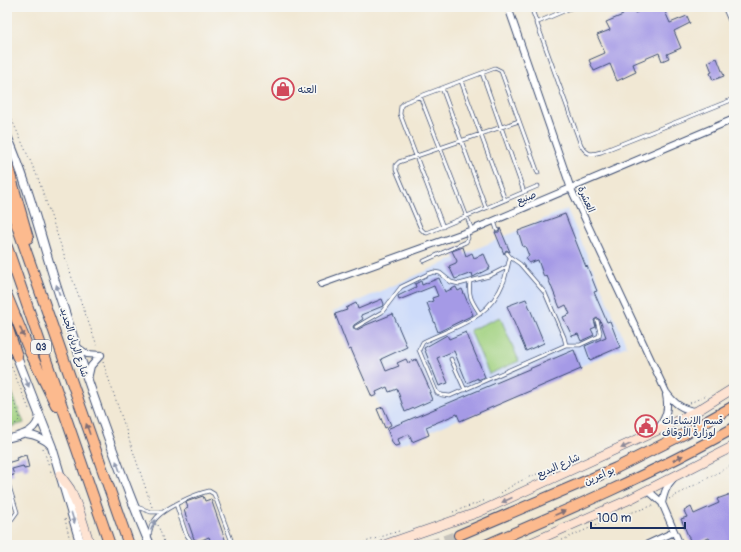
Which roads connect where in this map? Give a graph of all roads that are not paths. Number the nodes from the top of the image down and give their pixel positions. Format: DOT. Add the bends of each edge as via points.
graph roads {
  1 [pos="508,7"];
  2 [pos="531,7"];
  3 [pos="573,7"];
  4 [pos="724,7"];
  5 [pos="536,23"];
  6 [pos="734,30"];
  7 [pos="482,73"];
  8 [pos="461,81"];
  9 [pos="442,88"];
  10 [pos="420,96"];
  11 [pos="734,99"];
  12 [pos="734,119"];
  13 [pos="519,121"];
  14 [pos="501,127"];
  15 [pos="480,134"];
  16 [pos="7,136"];
  17 [pos="461,141"];
  18 [pos="440,148"];
  19 [pos="416,156"];
  20 [pos="7,164"];
  21 [pos="538,173"];
  22 [pos="538,186"];
  23 [pos="571,189"];
  24 [pos="524,192"];
  25 [pos="7,197"];
  26 [pos="505,200"];
  27 [pos="486,208"];
  28 [pos="467,217"];
  29 [pos="494,221"];
  30 [pos="443,227"];
  31 [pos="497,230"];
  32 [pos="470,231"];
  33 [pos="7,247"];
  34 [pos="507,253"];
  35 [pos="510,257"];
  36 [pos="424,260"];
  37 [pos="507,267"];
  38 [pos="37,281"];
  39 [pos="470,281"];
  40 [pos="322,284"];
  41 [pos="7,296"];
  42 [pos="480,314"];
  43 [pos="597,321"];
  44 [pos="7,326"];
  45 [pos="356,327"];
  46 [pos="7,333"];
  47 [pos="76,345"];
  48 [pos="566,345"];
  49 [pos="12,356"];
  50 [pos="451,359"];
  51 [pos="88,381"];
  52 [pos="734,388"];
  53 [pos="465,390"];
  54 [pos="666,392"];
  55 [pos="734,406"];
  56 [pos="696,411"];
  57 [pos="35,414"];
  58 [pos="734,428"];
  59 [pos="656,431"];
  60 [pos="26,434"];
  61 [pos="7,439"];
  62 [pos="734,446"];
  63 [pos="52,447"];
  64 [pos="76,447"];
  65 [pos="677,476"];
  66 [pos="57,478"];
  67 [pos="7,480"];
  68 [pos="645,491"];
  69 [pos="132,502"];
  70 [pos="662,503"];
  71 [pos="176,504"];
  72 [pos="162,512"];
  73 [pos="7,520"];
  74 [pos="674,532"];
  75 [pos="459,535"];
  76 [pos="149,542"];
  77 [pos="81,545"];
  78 [pos="90,545"];
  79 [pos="110,545"];
  80 [pos="129,545"];
  81 [pos="201,545"];
  82 [pos="233,545"];
  83 [pos="384,545"];
  84 [pos="486,545"];
  85 [pos="526,545"];
  86 [pos="646,545"];
  87 [pos="680,545"];
  1 -- 23 [label="street, العشرة"];
  2 -- 5 [label="lane"];
  3 -- 5 [label="lane"];
  4 -- 6 [label="lane"];
  5 -- 11 [label="lane" via="581,145 589,154 601,152"];
  7 -- 8 [label="lane"];
  7 -- 13 [label="lane" via="495,68 501,70"];
  7 -- 14 [label="lane"];
  8 -- 9 [label="lane"];
  8 -- 15 [label="lane"];
  9 -- 10 [label="lane"];
  9 -- 17 [label="lane"];
  10 -- 18 [label="lane"];
  10 -- 19 [label="lane" via="402,104 400,111"];
  12 -- 23 [label="street, صنيع"];
  13 -- 14 [label="lane"];
  13 -- 21 [label="lane"];
  14 -- 15 [label="lane"];
  14 -- 24 [label="lane"];
  15 -- 17 [label="lane"];
  15 -- 26 [label="lane"];
  47 -- 16 [label="street, شارع الريان الجديد, one-way" via="29,194"];
  17 -- 18 [label="lane"];
  17 -- 27 [label="lane"];
  18 -- 19 [label="lane"];
  18 -- 28 [label="lane"];
  19 -- 30 [label="lane"];
  19 -- 30 [label="lane" via="399,162 396,170 422,230 429,233"];
  20 -- 38 [label="highway" via="24,222"];
  22 -- 24 [label="lane"];
  23 -- 29 [label="street, صنيع"];
  23 -- 54 [label="street, العشرة"];
  24 -- 26 [label="lane"];
  25 -- 38 [label="highway, شارع الريان الجديد / Q3"];
  26 -- 27 [label="lane"];
  27 -- 28 [label="lane"];
  28 -- 30 [label="lane"];
  28 -- 32 [label="lane"];
  29 -- 31 [label="lane"];
  29 -- 32 [label="street, صنيع"];
  32 -- 36 [label="lane" via="466,242"];
  32 -- 40 [label="street, صنيع"];
  33 -- 64 [label="highway, Q3"];
  34 -- 35 [label="lane"];
  35 -- 37 [label="lane"];
  35 -- 48 [label="lane" via="520,264 544,293"];
  37 -- 39 [label="lane" via="489,276"];
  37 -- 42 [label="lane" via="499,292"];
  80 -- 38 [label="highway, شارع الريان الجديد / Q3, one-way"];
  39 -- 42 [label="lane" via="471,300"];
  39 -- 45 [label="lane" via="459,284 451,282 440,273 428,274 401,287 382,312"];
  41 -- 64 [label="highway, one-way" via="29,350"];
  42 -- 53 [label="lane" via="459,327 423,342 419,350 437,393 450,396"];
  43 -- 48 [label="lane" via="599,336 580,345"];
  44 -- 49 [label="highway"];
  46 -- 49 [label="street"];
  47 -- 51 [label="street, شارع الريان الجديد"];
  47 -- 51 [label="street" via="87,354 101,355 91,366"];
  48 -- 53 [label="lane"];
  49 -- 57 [label="street, one-way"];
  50 -- 53 [label="lane"];
  69 -- 51 [label="street, شارع الريان الجديد, one-way"];
  52 -- 56 [label="main road, شارع البديع"];
  54 -- 56 [label="street, العشرة" via="672,401 682,408"];
  54 -- 59 [label="street, العشرة" via="666,416"];
  55 -- 75 [label="highway, بو اعرين" via="616,468"];
  56 -- 59 [label="main road, شارع البديع"];
  57 -- 60 [label="street" via="39,419 37,425"];
  57 -- 63 [label="street"];
  84 -- 58 [label="highway, بو اعرين, one-way" via="625,485"];
  59 -- 83 [label="main road, شارع البديع, one-way" via="479,512"];
  60 -- 61 [label="street"];
  60 -- 63 [label="street" via="41,438"];
  62 -- 65 [label="main road"];
  63 -- 66 [label="street"];
  64 -- 79 [label="highway, Q3"];
  65 -- 68 [label="main road"];
  65 -- 70 [label="street" via="664,492"];
  66 -- 77 [label="street, one-way"];
  66 -- 78 [label="main road" via="70,489"];
  67 -- 73 [label="lane" via="17,512 12,519"];
  68 -- 70 [label="street"];
  68 -- 85 [label="main road"];
  69 -- 72 [label="lane" via="138,508"];
  69 -- 76 [label="street, شارع الريان الجديد"];
  70 -- 74 [label="street"];
  71 -- 72 [label="lane"];
  71 -- 81 [label="lane" via="186,534 191,541"];
  71 -- 82 [label="lane" via="211,491"];
  76 -- 72 [label="lane, one-way" via="153,521"];
  74 -- 86 [label="street"];
  74 -- 87 [label="street"];
}
